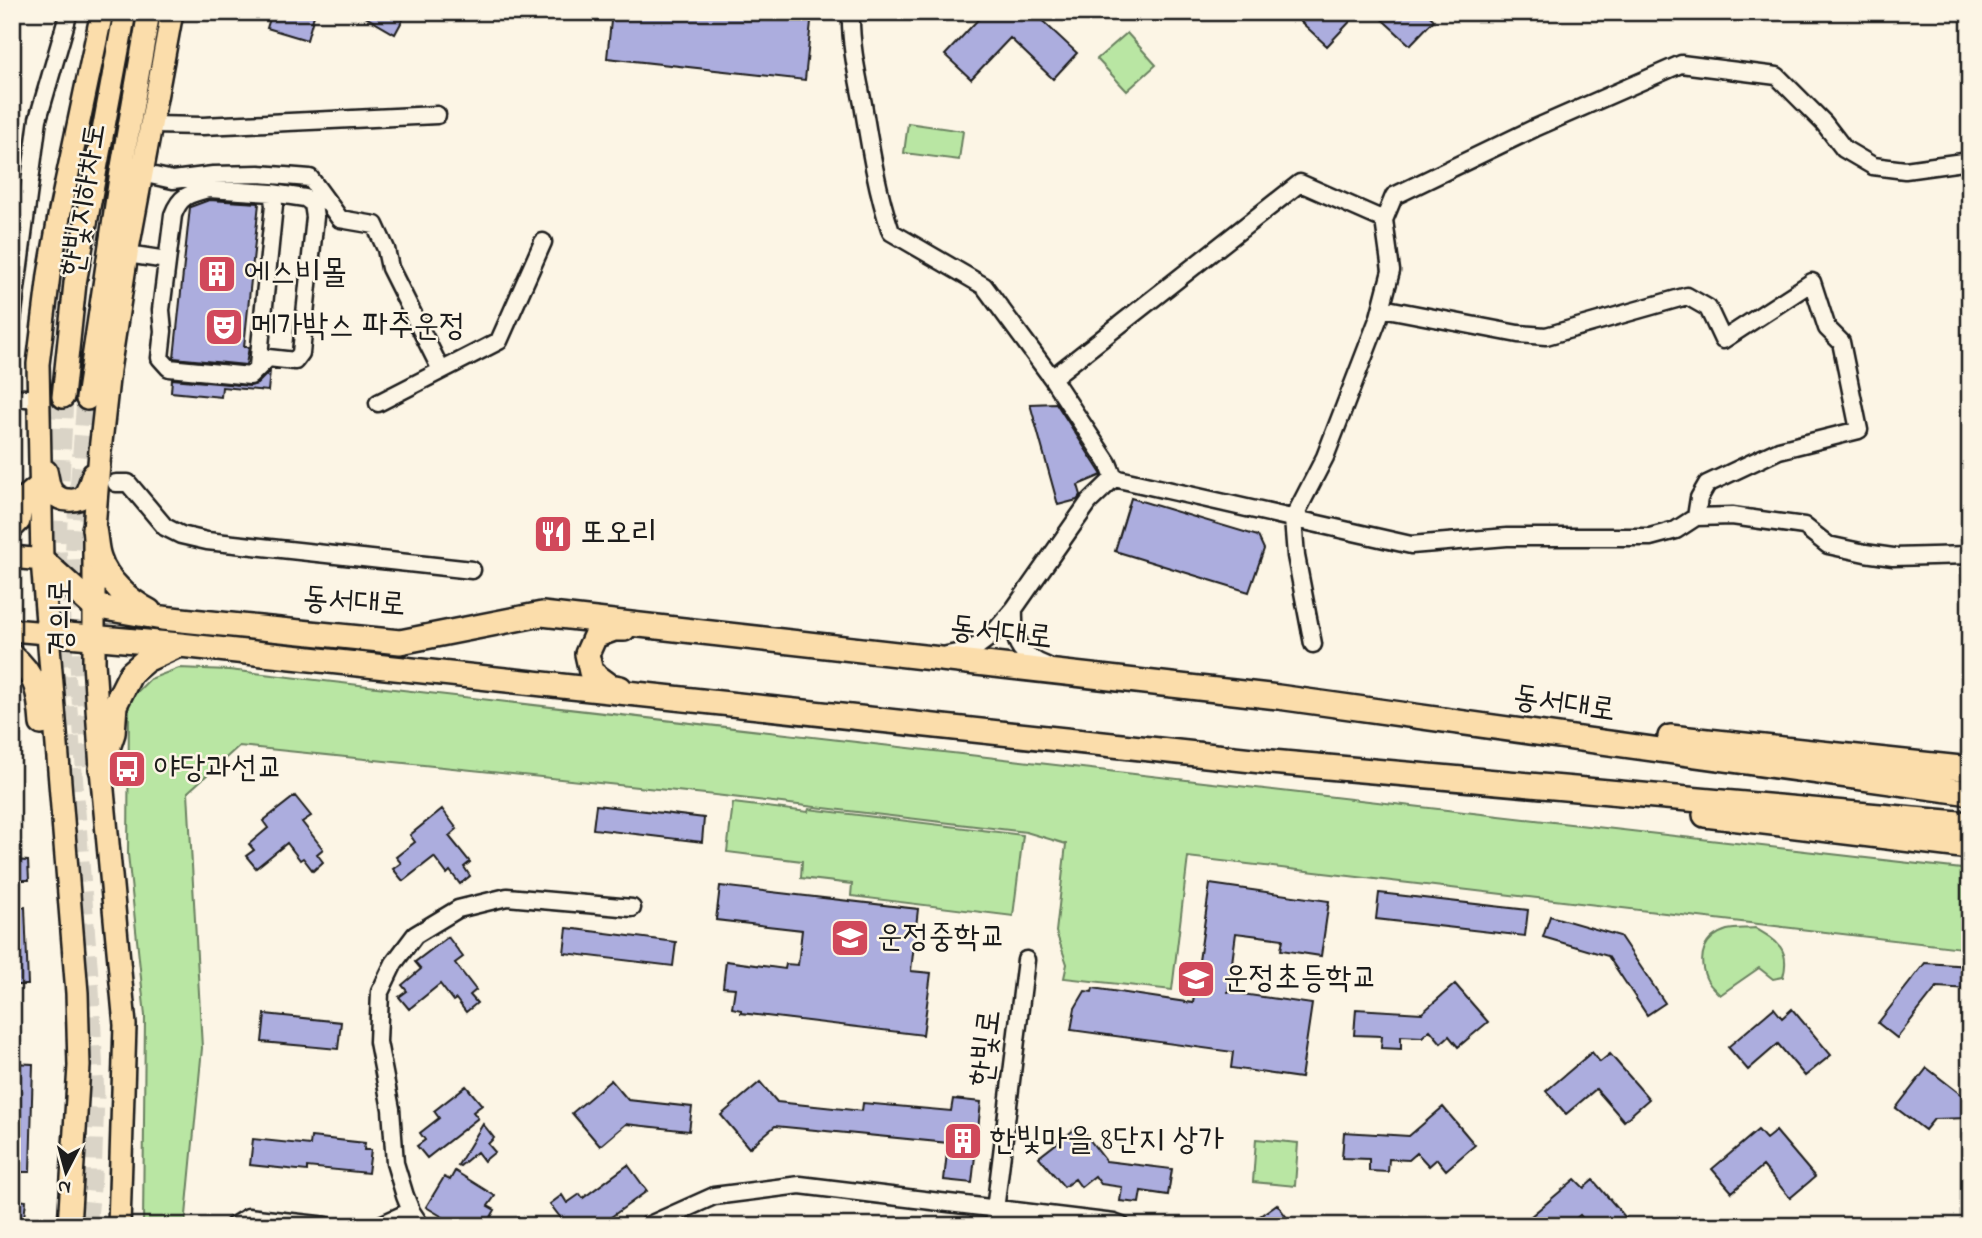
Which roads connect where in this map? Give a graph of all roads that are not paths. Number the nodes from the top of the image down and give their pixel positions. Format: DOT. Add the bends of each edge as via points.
graph roads {
  1 [pos="69,12"];
  2 [pos="102,12"];
  3 [pos="125,12"];
  4 [pos="149,12"];
  5 [pos="172,12"];
  6 [pos="851,12"];
  7 [pos="437,115"];
  8 [pos="151,125"];
  9 [pos="1970,161"];
  10 [pos="141,173"];
  11 [pos="272,193"];
  12 [pos="12,215"];
  13 [pos="1384,220"];
  14 [pos="23,232"];
  15 [pos="543,242"];
  16 [pos="127,254"];
  17 [pos="167,260"];
  18 [pos="1382,308"];
  19 [pos="12,320"];
  20 [pos="258,366"];
  21 [pos="441,370"];
  22 [pos="1052,378"];
  23 [pos="12,397"];
  24 [pos="63,397"];
  25 [pos="39,399"];
  26 [pos="88,399"];
  27 [pos="378,403"];
  28 [pos="41,463"];
  29 [pos="99,467"];
  30 [pos="1114,478"];
  31 [pos="116,482"];
  32 [pos="40,485"];
  33 [pos="1696,517"];
  34 [pos="1293,519"];
  35 [pos="12,527"];
  36 [pos="94,529"];
  37 [pos="1970,555"];
  38 [pos="12,557"];
  39 [pos="42,560"];
  40 [pos="472,570"];
  41 [pos="93,606"];
  42 [pos="1014,609"];
  43 [pos="162,618"];
  44 [pos="666,628"];
  45 [pos="12,630"];
  46 [pos="47,633"];
  47 [pos="93,636"];
  48 [pos="1313,644"];
  49 [pos="180,645"];
  50 [pos="12,655"];
  51 [pos="927,657"];
  52 [pos="1080,674"];
  53 [pos="656,696"];
  54 [pos="1278,697"];
  55 [pos="1271,762"];
  56 [pos="58,766"];
  57 [pos="101,769"];
  58 [pos="1970,769"];
  59 [pos="1970,793"];
  60 [pos="1970,824"];
  61 [pos="1970,846"];
  62 [pos="632,908"];
  63 [pos="1026,960"];
  64 [pos="996,1209"];
  65 [pos="411,1211"];
  66 [pos="69,1226"];
  67 [pos="120,1226"];
  68 [pos="233,1226"];
  69 [pos="327,1226"];
  70 [pos="378,1226"];
  71 [pos="421,1226"];
  72 [pos="647,1226"];
  73 [pos="993,1226"];
  74 [pos="1122,1226"];
  1 -- 14 [label="street" via="38,119"];
  2 -- 25 [label="main road, 경의로" via="49,275 38,364"];
  3 -- 24 [label="main road" via="75,283"];
  4 -- 26 [label="main road, 한빛지하차도"];
  5 -- 8 [label="main road, 경의로"];
  6 -- 22 [label="street" via="869,141 891,232 984,286"];
  7 -- 8 [label="street"];
  8 -- 10 [label="main road, 경의로"];
  9 -- 13 [label="street" via="1905,170 1874,166 1844,149 1777,76 1681,64 1394,196"];
  10 -- 16 [label="main road, 경의로"];
  10 -- 21 [label="street" via="173,180 259,174 310,178 340,219 375,225 390,268"];
  11 -- 17 [label="street" via="208,189 191,193 178,202 173,215"];
  11 -- 20 [label="street"];
  11 -- 20 [label="street" via="305,198 313,204 316,217 301,353 295,361 268,359"];
  12 -- 14 [label="street"];
  13 -- 18 [label="street" via="1391,271"];
  13 -- 22 [label="street" via="1300,183"];
  14 -- 19 [label="street"];
  15 -- 21 [label="street" via="499,341"];
  16 -- 17 [label="street"];
  16 -- 29 [label="main road, 경의로"];
  17 -- 20 [label="street" via="160,358 169,368 250,376"];
  18 -- 33 [label="street" via="1518,334 1546,335 1687,296 1708,308 1723,340 1812,282 1827,328 1841,342 1859,430 1779,450 1707,484"];
  18 -- 34 [label="street" via="1325,457"];
  21 -- 27 [label="street"];
  22 -- 30 [label="street"];
  23 -- 25 [label="street"];
  25 -- 28 [label="main road, 경의로"];
  28 -- 29 [label="main road" via="50,489 67,500 82,497"];
  28 -- 32 [label="main road, 경의로"];
  29 -- 36 [label="main road, 경의로"];
  30 -- 34 [label="street"];
  30 -- 42 [label="street" via="1088,502"];
  31 -- 40 [label="street" via="128,483 164,527 181,535"];
  32 -- 35 [label="main road" via="22,500 19,521"];
  32 -- 39 [label="main road, 경의로"];
  33 -- 34 [label="street" via="1676,530 1650,537 1507,537 1411,545"];
  33 -- 37 [label="street" via="1732,516 1804,526 1828,545 1884,555"];
  34 -- 48 [label="street"];
  36 -- 41 [label="main road, 경의로"];
  36 -- 43 [label="highway" via="99,559 116,586 136,605"];
  38 -- 39 [label="main road"];
  39 -- 41 [label="highway"];
  39 -- 46 [label="main road, 경의로"];
  41 -- 43 [label="highway, 동서대로"];
  41 -- 47 [label="main road, 경의로"];
  42 -- 51 [label="street" via="979,645"];
  42 -- 52 [label="street" via="1013,631 1028,657 1044,666"];
  43 -- 44 [label="highway, 동서대로" via="400,642 542,614"];
  44 -- 51 [label="highway, 동서대로"];
  44 -- 53 [label="highway" via="614,629 595,636 587,654 591,672 610,686"];
  45 -- 46 [label="main road"];
  46 -- 47 [label="highway, 동서대로"];
  46 -- 56 [label="main road, 경의로"];
  47 -- 49 [label="highway, 동서대로"];
  47 -- 57 [label="main road, 경의로"];
  49 -- 53 [label="highway, 동서대로"];
  49 -- 57 [label="highway" via="146,660 131,673 115,705 113,733"];
  50 -- 56 [label="main road" via="33,678 43,744"];
  51 -- 52 [label="highway, 동서대로"];
  52 -- 54 [label="highway, 동서대로"];
  53 -- 55 [label="highway, 동서대로"];
  54 -- 58 [label="highway"];
  54 -- 59 [label="highway, 동서대로"];
  55 -- 60 [label="highway, 동서대로"];
  55 -- 61 [label="highway"];
  56 -- 66 [label="main road, 경의로" via="79,1066"];
  57 -- 67 [label="main road, 경의로" via="125,1025"];
  62 -- 65 [label="street" via="507,897 458,909 415,935 394,963 380,992 378,1042 396,1163"];
  63 -- 64 [label="street, 한빛로"];
  64 -- 72 [label="street" via="800,1185 714,1196"];
  64 -- 73 [label="street, 한빛로"];
  64 -- 74 [label="street"];
  65 -- 70 [label="street"];
  65 -- 71 [label="street"];
  68 -- 69 [label="street" via="248,1217"];
}
